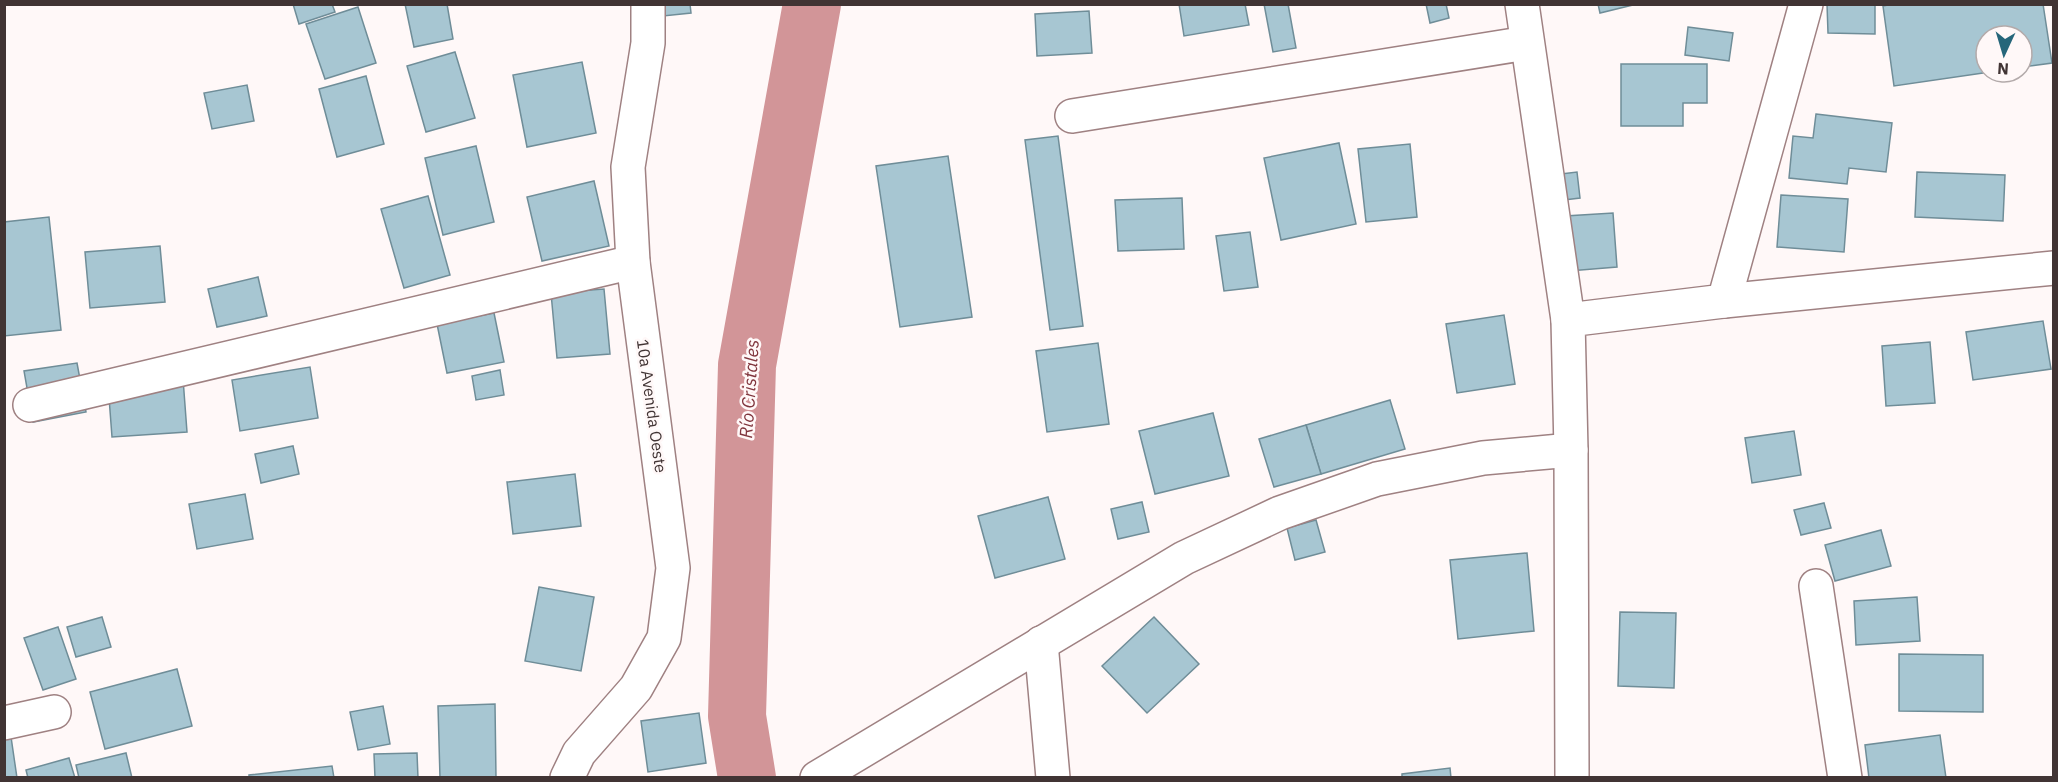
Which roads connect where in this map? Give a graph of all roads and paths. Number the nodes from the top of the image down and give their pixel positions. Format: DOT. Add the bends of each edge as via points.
graph roads {
  1 [pos="648,4"];
  2 [pos="1521,4"];
  3 [pos="1806,4"];
  4 [pos="1527,43"];
  5 [pos="1072,116"];
  6 [pos="633,262"];
  7 [pos="2054,268"];
  8 [pos="1724,301"];
  9 [pos="1568,320"];
  10 [pos="30,405"];
  11 [pos="1571,450"];
  12 [pos="1816,586"];
  13 [pos="1041,644"];
  14 [pos="54,712"];
  15 [pos="4,723"];
  16 [pos="567,777"];
  17 [pos="817,777"];
  18 [pos="1053,777"];
  19 [pos="1572,777"];
  20 [pos="1845,777"];
  1 -- 6 [label="street, 10a Avenida Oeste" via="648,43 627,167"];
  2 -- 4 [label="street"];
  3 -- 8 [label="street"];
  4 -- 5 [label="street"];
  4 -- 9 [label="street"];
  6 -- 10 [label="street"];
  6 -- 16 [label="street, 10a Avenida Oeste" via="673,568 664,638 636,688 579,753"];
  7 -- 8 [label="street"];
  8 -- 9 [label="street"];
  9 -- 11 [label="street"];
  11 -- 13 [label="street" via="1484,458 1377,479 1280,513 1184,558"];
  11 -- 19 [label="street"];
  12 -- 20 [label="street"];
  13 -- 17 [label="street"];
  13 -- 18 [label="street"];
  14 -- 15 [label="street"];
}
